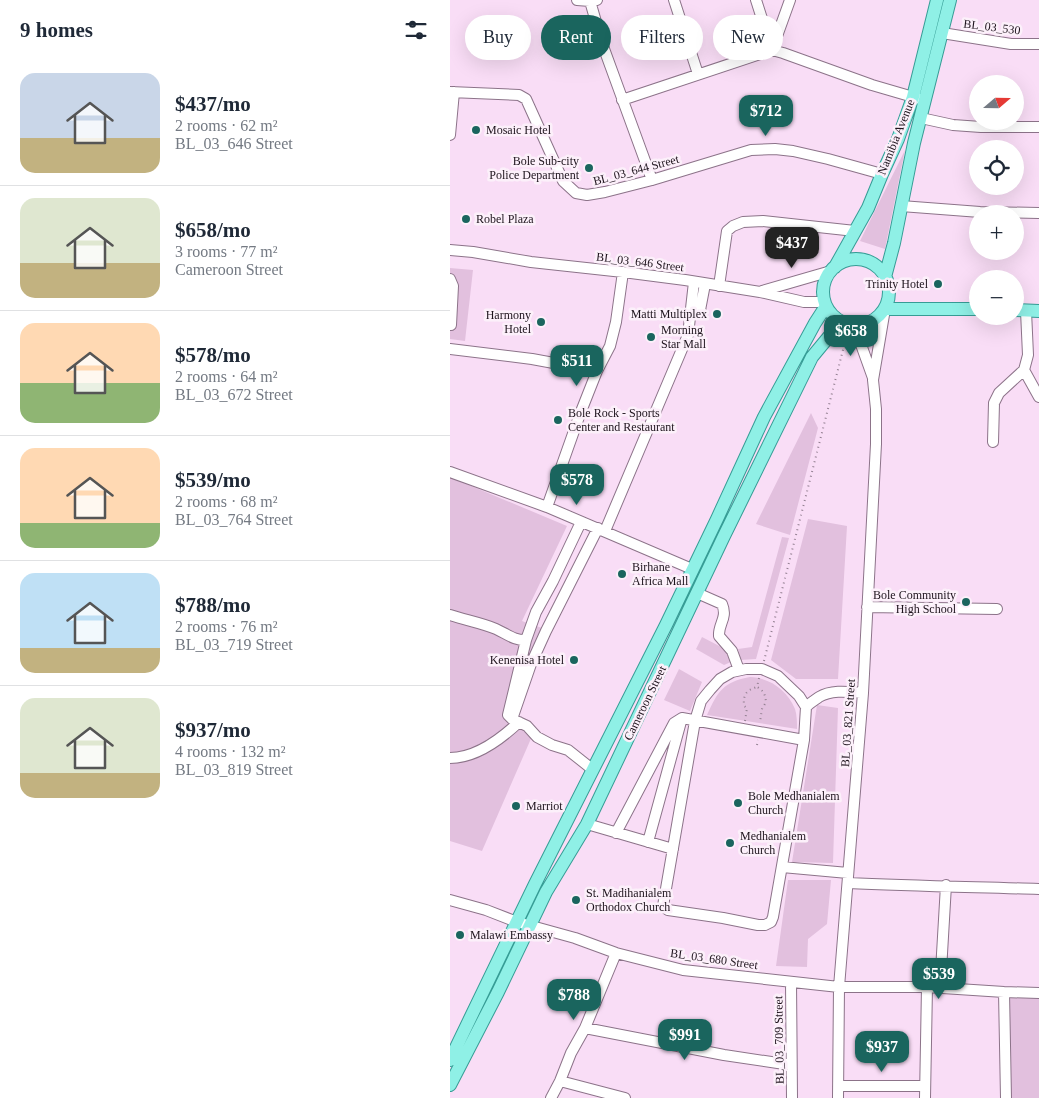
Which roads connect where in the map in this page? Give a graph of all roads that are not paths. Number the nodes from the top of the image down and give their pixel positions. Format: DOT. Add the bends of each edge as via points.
graph roads {
  1 [pos="578,0"];
  2 [pos="674,0"];
  3 [pos="756,0"];
  4 [pos="790,0"];
  5 [pos="937,0"];
  6 [pos="950,0"];
  7 [pos="594,1"];
  8 [pos="761,15"];
  9 [pos="783,19"];
  10 [pos="942,33"];
  11 [pos="1039,44"];
  12 [pos="783,53"];
  13 [pos="743,60"];
  14 [pos="698,74"];
  15 [pos="452,92"];
  16 [pos="919,98"];
  17 [pos="622,100"];
  18 [pos="920,118"];
  19 [pos="1039,128"];
  20 [pos="450,135"];
  21 [pos="882,174"];
  22 [pos="652,180"];
  23 [pos="901,206"];
  24 [pos="1039,213"];
  25 [pos="855,231"];
  26 [pos="450,250"];
  27 [pos="833,269"];
  28 [pos="623,272"];
  29 [pos="885,277"];
  30 [pos="450,279"];
  31 [pos="694,282"];
  32 [pos="705,284"];
  33 [pos="719,286"];
  34 [pos="760,292"];
  35 [pos="887,303"];
  36 [pos="826,304"];
  37 [pos="969,305"];
  38 [pos="1039,306"];
  39 [pos="969,309"];
  40 [pos="1024,309"];
  41 [pos="701,311"];
  42 [pos="848,324"];
  43 [pos="451,325"];
  44 [pos="450,349"];
  45 [pos="1024,370"];
  46 [pos="597,371"];
  47 [pos="873,380"];
  48 [pos="1039,397"];
  49 [pos="993,442"];
  50 [pos="450,472"];
  51 [pos="547,507"];
  52 [pos="581,522"];
  53 [pos="601,530"];
  54 [pos="692,569"];
  55 [pos="697,593"];
  56 [pos="867,607"];
  57 [pos="997,609"];
  58 [pos="450,615"];
  59 [pos="666,625"];
  60 [pos="678,633"];
  61 [pos="526,640"];
  62 [pos="739,670"];
  63 [pos="864,693"];
  64 [pos="806,707"];
  65 [pos="682,718"];
  66 [pos="516,721"];
  67 [pos="695,721"];
  68 [pos="804,740"];
  69 [pos="450,758"];
  70 [pos="592,769"];
  71 [pos="587,824"];
  72 [pos="616,833"];
  73 [pos="648,842"];
  74 [pos="673,849"];
  75 [pos="782,867"];
  76 [pos="848,878"];
  77 [pos="946,885"];
  78 [pos="1039,889"];
  79 [pos="450,900"];
  80 [pos="517,922"];
  81 [pos="531,925"];
  82 [pos="616,953"];
  83 [pos="791,982"];
  84 [pos="839,986"];
  85 [pos="927,987"];
  86 [pos="940,988"];
  87 [pos="1004,992"];
  88 [pos="1039,993"];
  89 [pos="585,1028"];
  90 [pos="450,1060"];
  91 [pos="791,1065"];
  92 [pos="560,1081"];
  93 [pos="450,1085"];
  94 [pos="838,1086"];
  95 [pos="925,1086"];
  96 [pos="551,1098"];
  97 [pos="625,1098"];
  98 [pos="792,1098"];
  99 [pos="838,1098"];
  100 [pos="925,1098"];
  101 [pos="1006,1098"];
  1 -- 7 [label="street"];
  2 -- 14 [label="street"];
  3 -- 8 [label="street"];
  4 -- 9 [label="street"];
  5 -- 16 [label="main road, Namibia Avenue"];
  6 -- 10 [label="main road, Namibia Avenue"];
  7 -- 17 [label="street" via="603,46"];
  10 -- 11 [label="street, BL_03_530" via="1011,44"];
  10 -- 16 [label="main road, Namibia Avenue"];
  12 -- 16 [label="street"];
  13 -- 14 [label="street"];
  14 -- 17 [label="street"];
  15 -- 20 [label="street"];
  15 -- 22 [label="street, BL_03_644 Street" via="519,95 526,100 563,180 576,193 587,196"];
  16 -- 18 [label="main road, Namibia Avenue"];
  16 -- 21 [label="main road, Namibia Avenue"];
  17 -- 22 [label="street"];
  18 -- 19 [label="street" via="953,125"];
  18 -- 23 [label="main road, Namibia Avenue"];
  21 -- 22 [label="street, BL_03_644 Street" via="775,149 751,150"];
  21 -- 25 [label="main road, Namibia Avenue"];
  23 -- 24 [label="street"];
  23 -- 29 [label="main road, Namibia Avenue"];
  25 -- 27 [label="main road, Namibia Avenue"];
  25 -- 33 [label="street" via="763,221 733,226 726,231"];
  26 -- 28 [label="street, BL_03_646 Street"];
  27 -- 29 [label="main road" via="850,260 860,260 879,268"];
  27 -- 34 [label="street"];
  27 -- 36 [label="main road" via="824,288"];
  28 -- 31 [label="street, BL_03_646 Street"];
  28 -- 46 [label="street" via="610,346"];
  29 -- 35 [label="main road" via="888,283"];
  30 -- 43 [label="street" via="453,286"];
  31 -- 32 [label="street, BL_03_646 Street"];
  31 -- 53 [label="street" via="688,335"];
  32 -- 33 [label="street, BL_03_646 Street"];
  32 -- 41 [label="street"];
  33 -- 34 [label="street, BL_03_646 Street"];
  34 -- 36 [label="street, BL_03_646 Street"];
  35 -- 37 [label="main road"];
  35 -- 39 [label="main road"];
  35 -- 42 [label="main road" via="878,317 870,322"];
  35 -- 47 [label="street"];
  36 -- 42 [label="main road" via="833,315"];
  36 -- 54 [label="main road, Cameroon Street" via="764,417"];
  38 -- 40 [label="main road"];
  40 -- 45 [label="street" via="1028,355"];
  42 -- 47 [label="street"];
  42 -- 55 [label="main road, Cameroon Street" via="812,357"];
  44 -- 46 [label="street"];
  45 -- 48 [label="street"];
  45 -- 49 [label="street" via="999,393 994,403"];
  46 -- 51 [label="street"];
  47 -- 56 [label="street, BL_03_821 Street" via="876,444"];
  50 -- 51 [label="street"];
  51 -- 52 [label="street"];
  52 -- 53 [label="street"];
  52 -- 61 [label="street" via="536,612"];
  53 -- 54 [label="street"];
  53 -- 66 [label="street" via="531,664"];
  54 -- 59 [label="main road, Cameroon Street"];
  55 -- 60 [label="main road, Cameroon Street"];
  55 -- 62 [label="street" via="722,604 723,621 718,633 732,651"];
  56 -- 57 [label="street"];
  56 -- 63 [label="street, BL_03_821 Street"];
  58 -- 61 [label="street"];
  59 -- 60 [label="main road"];
  59 -- 70 [label="main road, Cameroon Street"];
  60 -- 71 [label="main road, Cameroon Street"];
  61 -- 66 [label="street" via="508,715"];
  62 -- 64 [label="street" via="762,669 778,676"];
  62 -- 67 [label="street" via="720,679 710,690 701,701"];
  63 -- 64 [label="street" via="841,692 821,696"];
  63 -- 76 [label="street, BL_03_821 Street"];
  64 -- 68 [label="street"];
  65 -- 67 [label="street"];
  65 -- 72 [label="street" via="674,723"];
  65 -- 73 [label="street"];
  66 -- 69 [label="street" via="507,734 491,745 464,757"];
  66 -- 70 [label="street" via="527,726 537,737 568,750"];
  67 -- 68 [label="street"];
  67 -- 74 [label="street"];
  68 -- 75 [label="street"];
  70 -- 80 [label="main road, Cameroon Street"];
  71 -- 72 [label="street"];
  71 -- 81 [label="main road, Cameroon Street" via="546,892"];
  72 -- 73 [label="street"];
  73 -- 74 [label="street"];
  74 -- 75 [label="street" via="665,908 758,925 771,922"];
  75 -- 76 [label="street"];
  76 -- 77 [label="street" via="907,886"];
  76 -- 84 [label="street, BL_03_821 Street"];
  77 -- 78 [label="street"];
  77 -- 86 [label="street"];
  79 -- 80 [label="street, BL_03_680 Street"];
  80 -- 81 [label="street, BL_03_680 Street"];
  80 -- 90 [label="main road, Cameroon Street"];
  81 -- 82 [label="street, BL_03_680 Street"];
  81 -- 93 [label="main road, Cameroon Street"];
  82 -- 83 [label="street, BL_03_680 Street" via="683,970"];
  82 -- 89 [label="street"];
  83 -- 84 [label="street, BL_03_680 Street"];
  83 -- 91 [label="street, BL_03_709 Street"];
  84 -- 85 [label="street, BL_03_680 Street"];
  84 -- 94 [label="street, BL_03_821 Street"];
  85 -- 86 [label="street, BL_03_680 Street"];
  85 -- 95 [label="street"];
  86 -- 87 [label="street, BL_03_680 Street"];
  87 -- 88 [label="street, BL_03_680 Street"];
  87 -- 101 [label="street"];
  89 -- 91 [label="street"];
  89 -- 92 [label="street" via="570,1053"];
  91 -- 98 [label="street, BL_03_709 Street"];
  92 -- 96 [label="street"];
  92 -- 97 [label="street"];
  94 -- 95 [label="street"];
  94 -- 99 [label="street, BL_03_821 Street"];
  95 -- 100 [label="street"];
}
